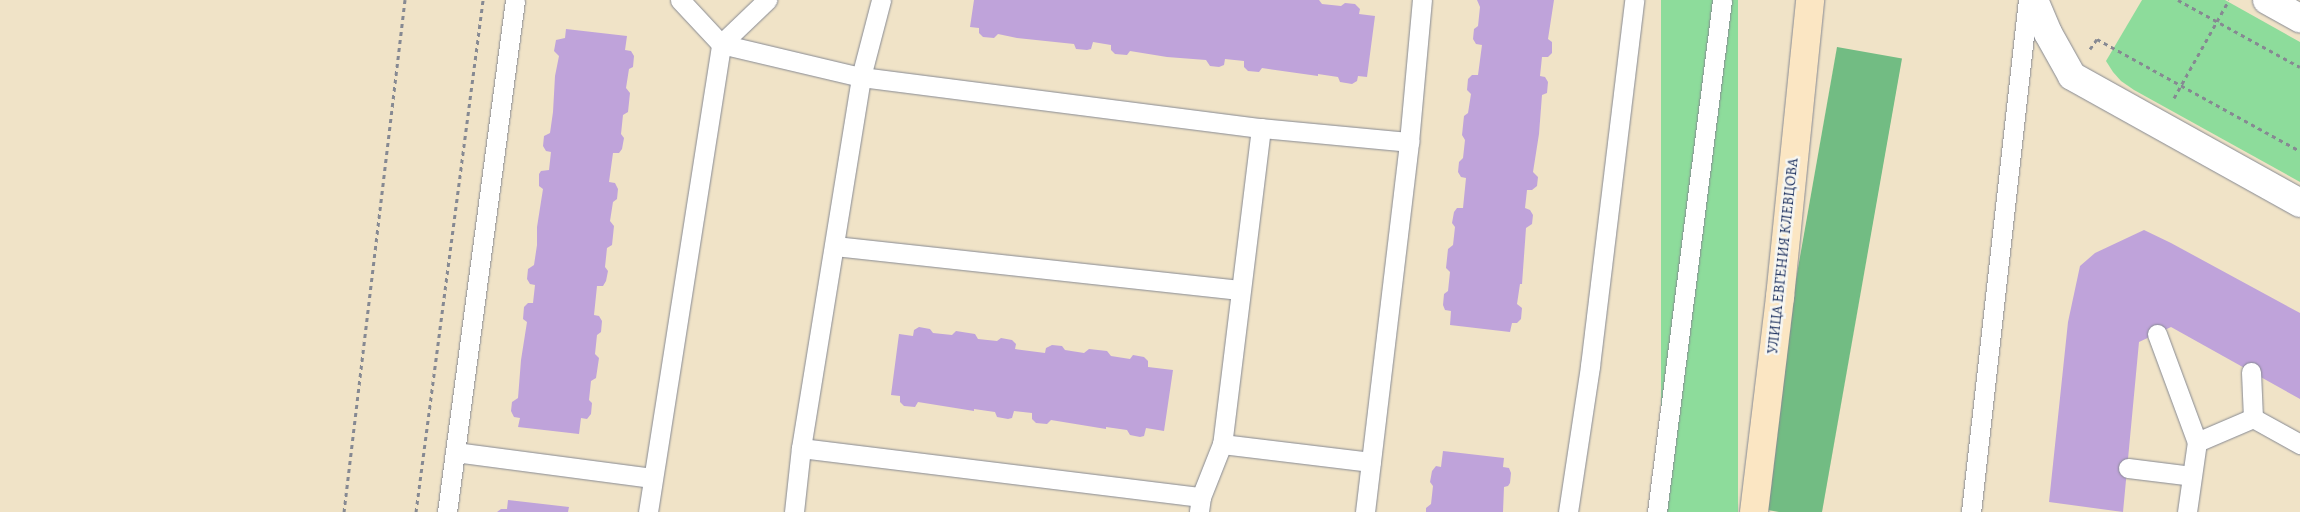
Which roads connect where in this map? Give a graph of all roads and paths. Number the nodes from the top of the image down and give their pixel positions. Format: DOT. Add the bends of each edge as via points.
graph roads {
  1 [pos="405,0"];
  2 [pos="483,0"];
  3 [pos="515,0"];
  4 [pos="680,0"];
  5 [pos="767,0"];
  6 [pos="881,0"];
  7 [pos="1422,0"];
  8 [pos="1634,0"];
  9 [pos="1722,0"];
  10 [pos="1810,0"];
  11 [pos="2028,0"];
  12 [pos="2034,0"];
  13 [pos="2178,0"];
  14 [pos="2229,0"];
  15 [pos="2267,0"];
  16 [pos="2299,15"];
  17 [pos="2217,22"];
  18 [pos="721,44"];
  19 [pos="2300,68"];
  20 [pos="2072,76"];
  21 [pos="861,77"];
  22 [pos="2181,85"];
  23 [pos="2159,125"];
  24 [pos="1262,128"];
  25 [pos="1409,142"];
  26 [pos="2300,151"];
  27 [pos="2300,203"];
  28 [pos="835,246"];
  29 [pos="1240,290"];
  30 [pos="2157,334"];
  31 [pos="2251,372"];
  32 [pos="2253,418"];
  33 [pos="2197,442"];
  34 [pos="1222,444"];
  35 [pos="2300,444"];
  36 [pos="801,448"];
  37 [pos="455,452"];
  38 [pos="1371,462"];
  39 [pos="2128,468"];
  40 [pos="2192,476"];
  41 [pos="652,478"];
  42 [pos="1200,505"];
  43 [pos="344,512"];
  44 [pos="416,512"];
  45 [pos="447,512"];
  46 [pos="648,512"];
  47 [pos="794,512"];
  48 [pos="1365,512"];
  49 [pos="1568,512"];
  50 [pos="1657,512"];
  51 [pos="1754,512"];
  52 [pos="1971,512"];
  53 [pos="2188,512"];
  1 -- 43 [label="path"];
  2 -- 44 [label="path"];
  3 -- 37 [label="lane"];
  4 -- 18 [label="lane"];
  5 -- 18 [label="lane"];
  6 -- 21 [label="lane"];
  7 -- 25 [label="lane"];
  8 -- 49 [label="lane" via="1590,366"];
  9 -- 50 [label="lane"];
  10 -- 51 [label="street, УЛИЦА ЕВГЕНИЯ КЛЕВЦОВА" via="1780,298"];
  11 -- 52 [label="lane"];
  12 -- 20 [label="street"];
  13 -- 17 [label="path"];
  14 -- 17 [label="path"];
  15 -- 16 [label="street"];
  17 -- 19 [label="path"];
  17 -- 22 [label="path"];
  18 -- 21 [label="lane"];
  18 -- 41 [label="lane"];
  20 -- 22 [label="path" via="2097,38"];
  20 -- 23 [label="street"];
  21 -- 24 [label="lane"];
  21 -- 28 [label="lane"];
  22 -- 23 [label="path"];
  22 -- 26 [label="path"];
  23 -- 27 [label="street"];
  24 -- 25 [label="lane"];
  24 -- 29 [label="lane"];
  25 -- 38 [label="lane"];
  28 -- 29 [label="lane"];
  28 -- 36 [label="lane"];
  29 -- 34 [label="lane"];
  30 -- 33 [label="lane"];
  31 -- 32 [label="lane"];
  32 -- 33 [label="lane"];
  32 -- 35 [label="lane"];
  33 -- 40 [label="lane"];
  34 -- 38 [label="lane"];
  34 -- 42 [label="lane"];
  36 -- 42 [label="lane"];
  36 -- 47 [label="lane"];
  37 -- 41 [label="lane"];
  37 -- 45 [label="lane"];
  38 -- 48 [label="lane"];
  39 -- 40 [label="lane"];
  40 -- 53 [label="lane"];
  41 -- 46 [label="lane"];
}
